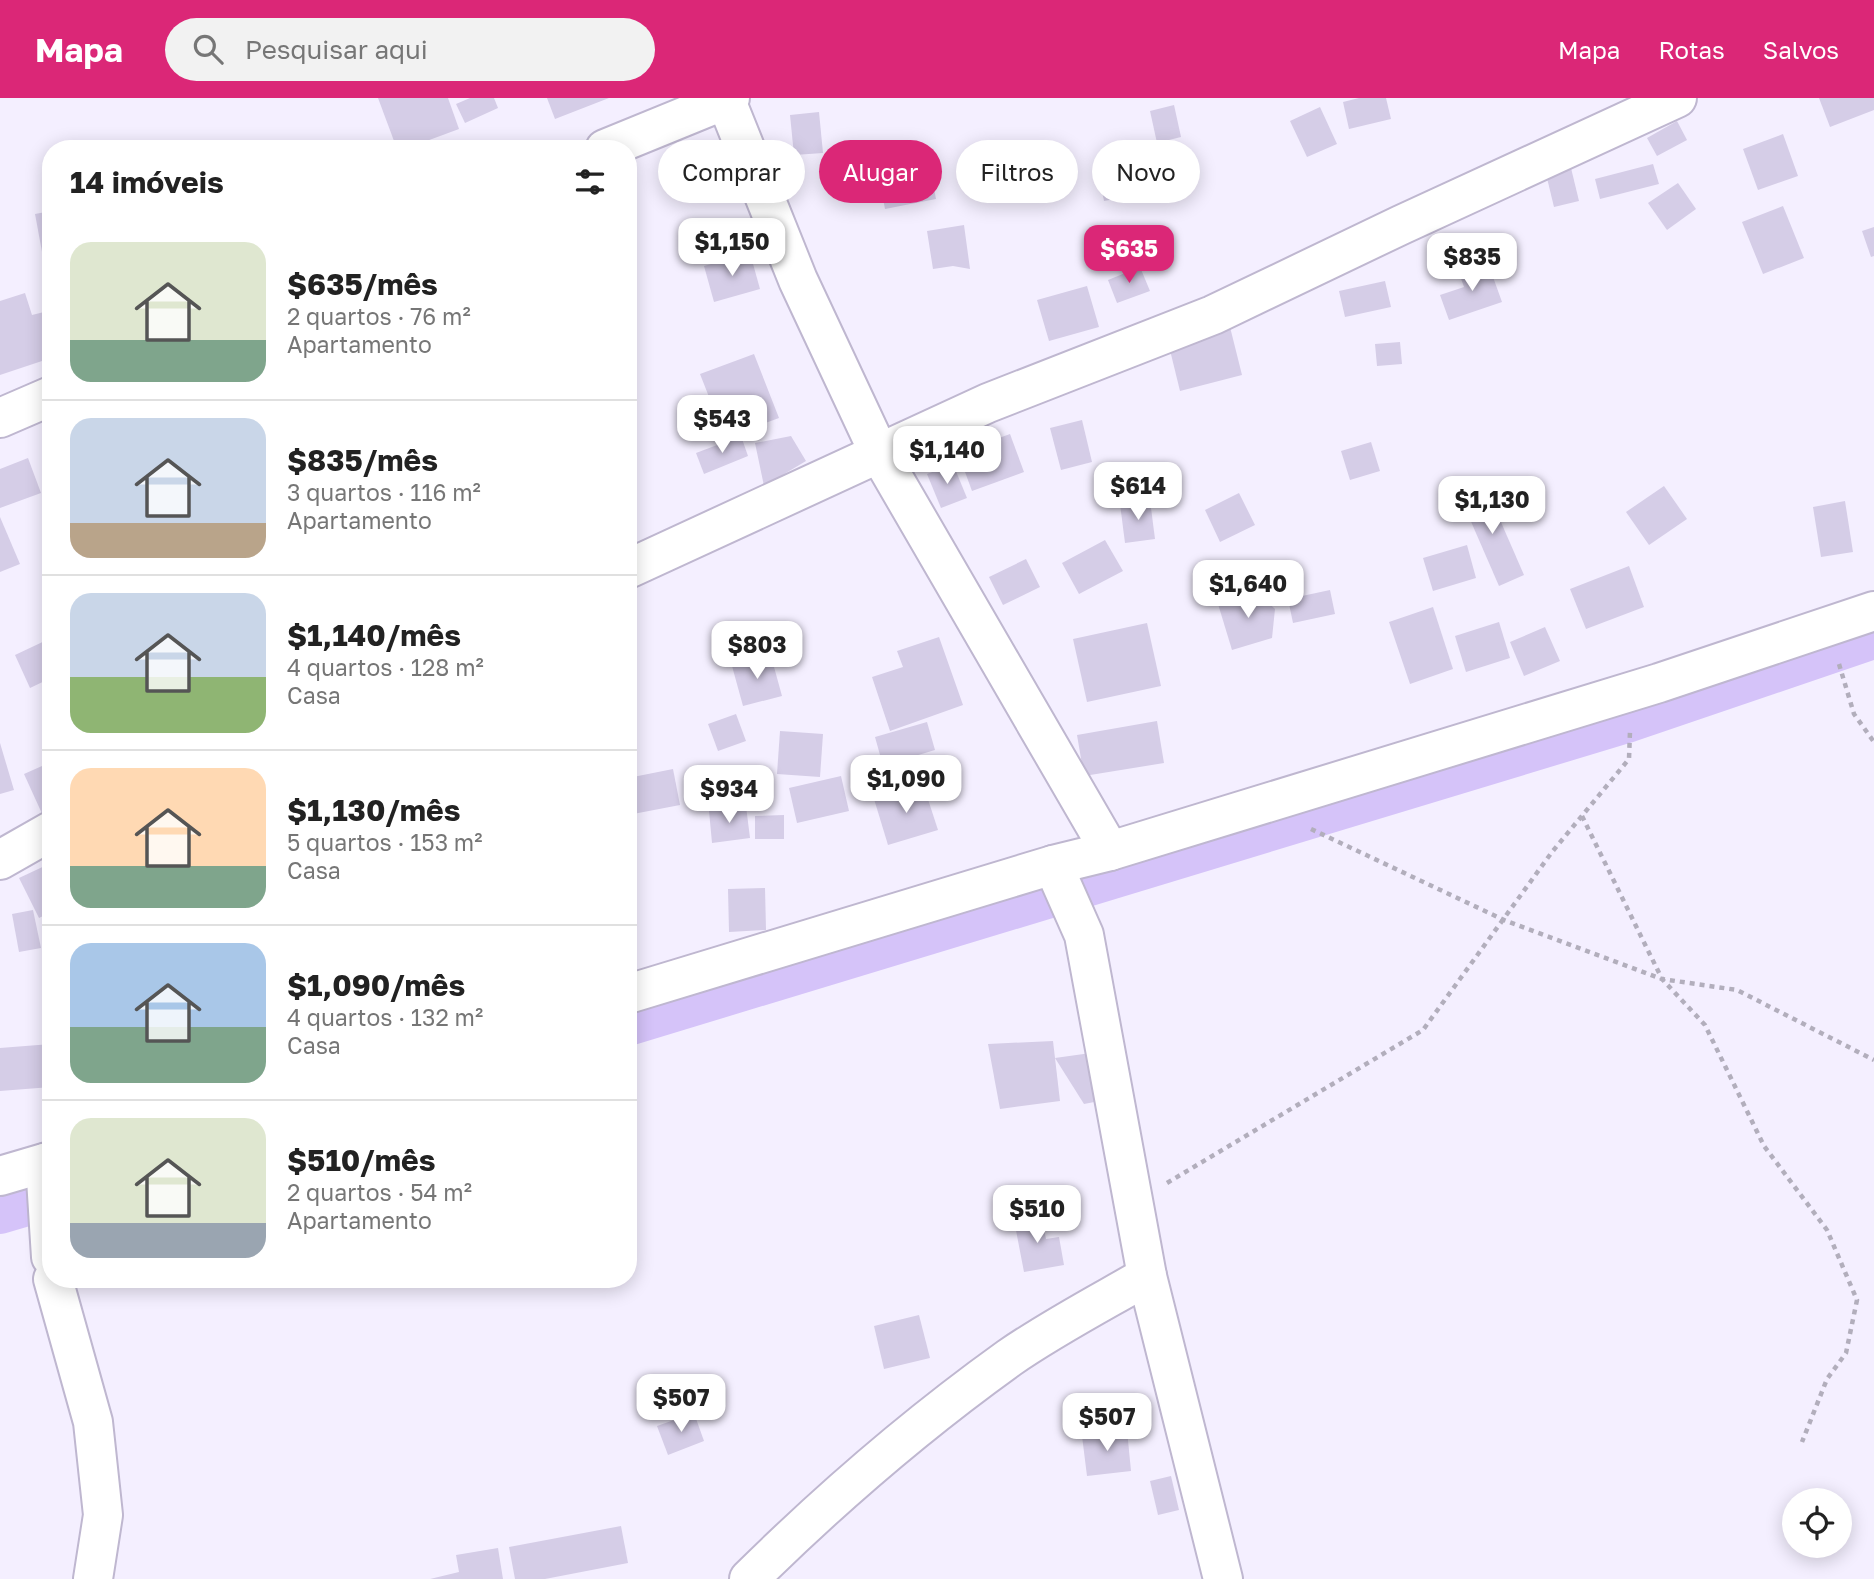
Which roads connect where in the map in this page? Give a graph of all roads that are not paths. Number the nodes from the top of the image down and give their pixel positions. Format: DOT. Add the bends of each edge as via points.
graph roads {
  1 [pos="1676,98"];
  2 [pos="727,99"];
  3 [pos="627,140"];
  4 [pos="42,400"];
  5 [pos="0,418"];
  6 [pos="879,453"];
  7 [pos="637,565"];
  8 [pos="1874,611"];
  9 [pos="42,836"];
  10 [pos="1110,851"];
  11 [pos="0,860"];
  12 [pos="1053,865"];
  13 [pos="637,991"];
  14 [pos="42,1164"];
  15 [pos="0,1175"];
  16 [pos="1147,1276"];
  17 [pos="55,1288"];
  18 [pos="93,1579"];
  19 [pos="749,1579"];
  20 [pos="1223,1579"];
  1 -- 6 [label="street" via="1213,316 988,403"];
  2 -- 3 [label="street"];
  2 -- 6 [label="street" via="798,280"];
  4 -- 5 [label="street"];
  6 -- 7 [label="street"];
  6 -- 10 [label="street"];
  8 -- 10 [label="street"];
  9 -- 11 [label="street"];
  10 -- 12 [label="street"];
  12 -- 13 [label="street"];
  12 -- 16 [label="street" via="1084,935"];
  14 -- 15 [label="street"];
  16 -- 19 [label="street" via="1011,1356 910,1434"];
  16 -- 20 [label="street"];
  17 -- 18 [label="street" via="93,1422 103,1515"];
}
